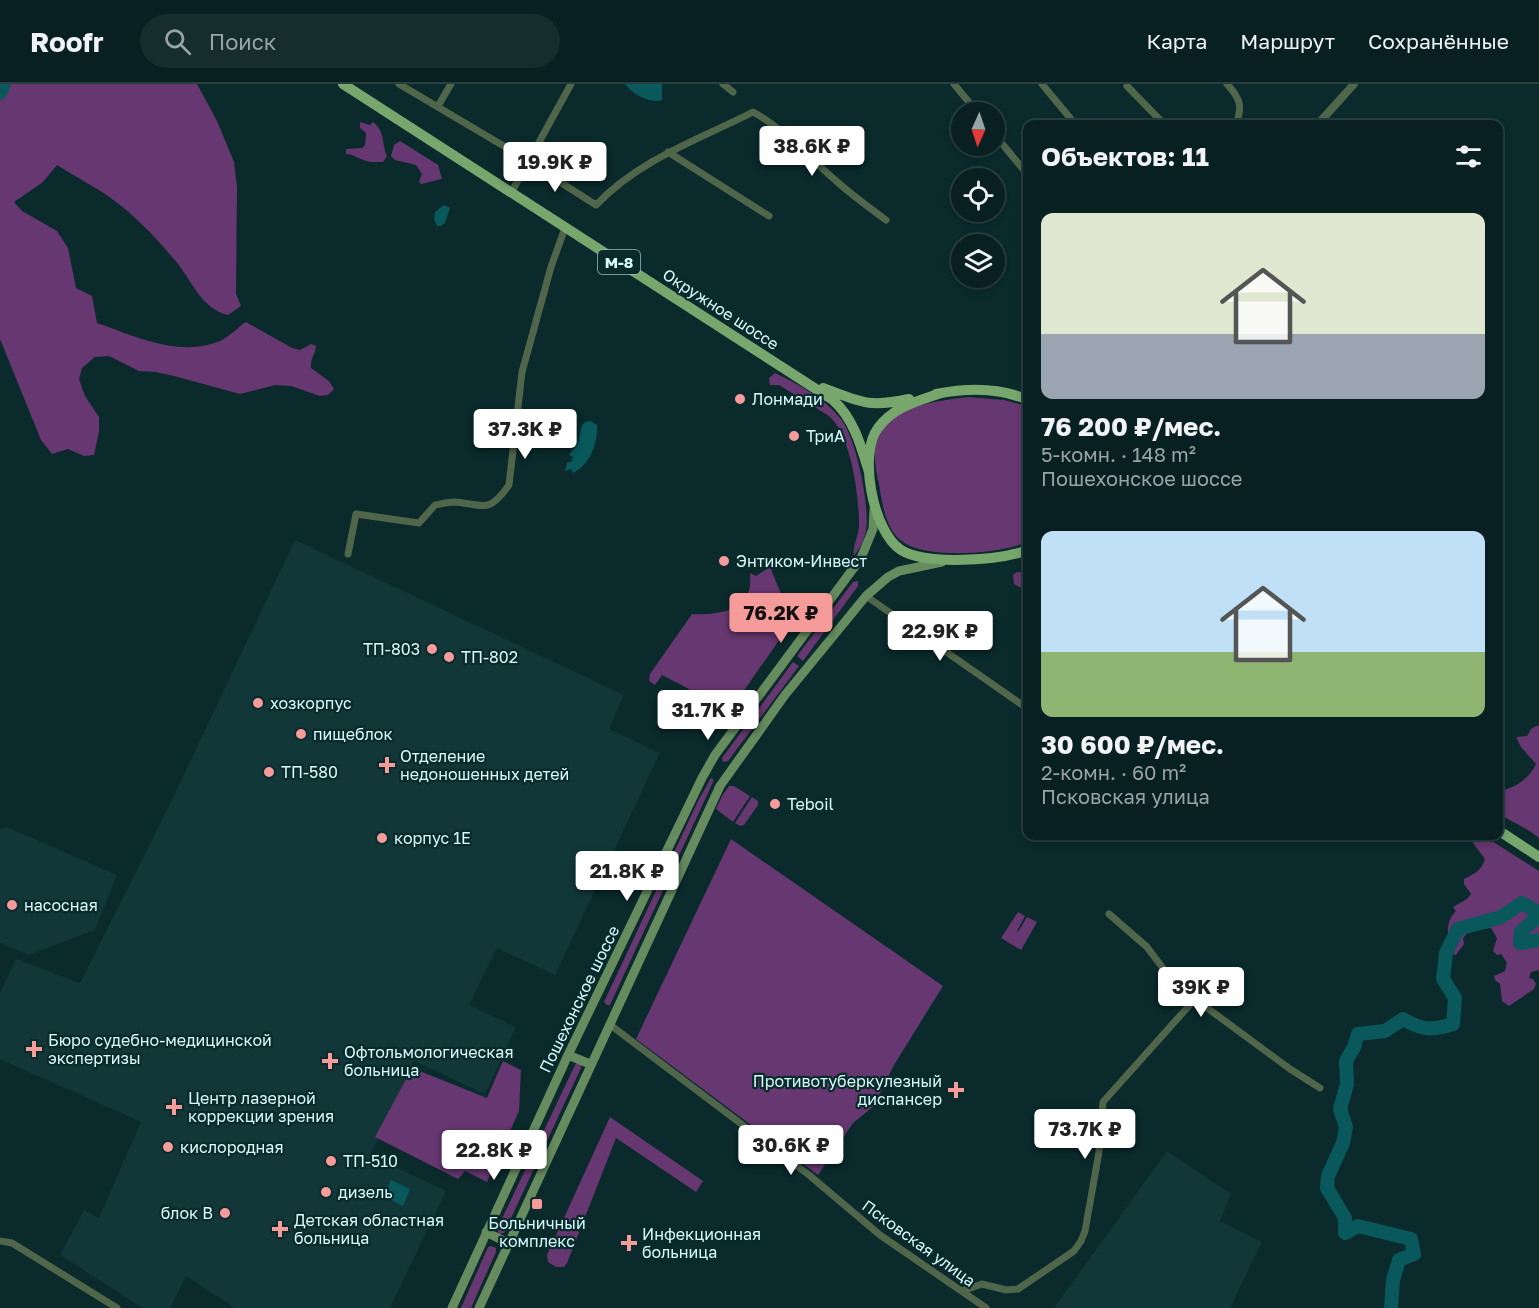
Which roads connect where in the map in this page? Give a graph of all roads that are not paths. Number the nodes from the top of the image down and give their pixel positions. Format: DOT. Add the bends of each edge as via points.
graph roads {
  1 [pos="343,84"];
  2 [pos="399,84"];
  3 [pos="451,84"];
  4 [pos="571,84"];
  5 [pos="723,84"];
  6 [pos="954,84"];
  7 [pos="1042,84"];
  8 [pos="1227,84"];
  9 [pos="1354,84"];
  10 [pos="1127,86"];
  11 [pos="733,92"];
  12 [pos="969,102"];
  13 [pos="438,106"];
  14 [pos="1072,120"];
  15 [pos="1160,120"];
  16 [pos="1237,120"];
  17 [pos="1322,120"];
  18 [pos="1005,147"];
  19 [pos="668,152"];
  20 [pos="527,160"];
  21 [pos="1023,169"];
  22 [pos="511,193"];
  23 [pos="769,216"];
  24 [pos="886,219"];
  25 [pos="565,228"];
  26 [pos="811,384"];
  27 [pos="1006,392"];
  28 [pos="1023,392"];
  29 [pos="941,393"];
  30 [pos="1023,398"];
  31 [pos="869,472"];
  32 [pos="873,500"];
  33 [pos="1023,551"];
  34 [pos="348,554"];
  35 [pos="1006,556"];
  36 [pos="1023,558"];
  37 [pos="953,560"];
  38 [pos="866,596"];
  39 [pos="1023,706"];
  40 [pos="711,763"];
  41 [pos="729,773"];
  42 [pos="1503,833"];
  43 [pos="1539,856"];
  44 [pos="1109,914"];
  45 [pos="1195,999"];
  46 [pos="609,1024"];
  47 [pos="568,1055"];
  48 [pos="590,1064"];
  49 [pos="1320,1088"];
  50 [pos="486,1232"];
  51 [pos="0,1242"];
  52 [pos="508,1243"];
  53 [pos="962,1291"];
  54 [pos="117,1308"];
  55 [pos="452,1308"];
  56 [pos="479,1308"];
  57 [pos="986,1308"];
  1 -- 22 [label="main road, Окружное шоссе / М-8"];
  2 -- 13 [label="street"];
  3 -- 13 [label="street"];
  4 -- 20 [label="street"];
  5 -- 11 [label="street"];
  6 -- 12 [label="street"];
  7 -- 14 [label="street"];
  8 -- 16 [label="street" via="1241,105"];
  9 -- 17 [label="street"];
  10 -- 15 [label="street"];
  13 -- 20 [label="street"];
  18 -- 21 [label="street"];
  19 -- 20 [label="street" via="624,179 596,205"];
  19 -- 23 [label="street"];
  19 -- 24 [label="street" via="753,112"];
  20 -- 22 [label="street"];
  22 -- 25 [label="main road, Окружное шоссе / М-8"];
  25 -- 26 [label="main road, Окружное шоссе / М-8"];
  25 -- 34 [label="street" via="522,372 509,485 500,498 484,507 453,502 435,504 419,523 356,514"];
  26 -- 29 [label="main road, Окружное шоссе" via="877,405"];
  26 -- 31 [label="main road, Окружное шоссе" via="845,413"];
  27 -- 28 [label="street"];
  27 -- 29 [label="main road, Окружное шоссе"];
  27 -- 30 [label="main road, Окружное шоссе"];
  29 -- 31 [label="main road, Окружное шоссе" via="899,409 881,423 869,445"];
  31 -- 32 [label="main road, Окружное шоссе"];
  32 -- 37 [label="main road, Окружное шоссе" via="888,535 900,549"];
  32 -- 40 [label="main road, Пошехонское шоссе" via="873,530 864,554"];
  33 -- 35 [label="main road, Окружное шоссе"];
  35 -- 36 [label="main road, Окружное шоссе"];
  35 -- 37 [label="main road, Окружное шоссе"];
  37 -- 38 [label="main road" via="899,571"];
  38 -- 39 [label="street"];
  38 -- 41 [label="main road" via="807,667"];
  40 -- 41 [label="main road"];
  40 -- 47 [label="main road, Пошехонское шоссе"];
  41 -- 46 [label="main road"];
  42 -- 43 [label="main road"];
  44 -- 45 [label="street" via="1147,947 1168,975"];
  45 -- 49 [label="street"];
  45 -- 53 [label="street" via="1102,1102 1099,1152 1085,1231 1074,1251 1018,1289 982,1284"];
  46 -- 48 [label="main road"];
  46 -- 53 [label="street, Псковская улица" via="809,1174 880,1235"];
  47 -- 48 [label="main road"];
  47 -- 50 [label="main road, Пошехонское шоссе"];
  48 -- 52 [label="main road"];
  50 -- 52 [label="main road"];
  50 -- 55 [label="main road, Пошехонское шоссе"];
  51 -- 54 [label="street" via="12,1243"];
  52 -- 56 [label="main road"];
  53 -- 57 [label="street, Псковская улица"];
}
